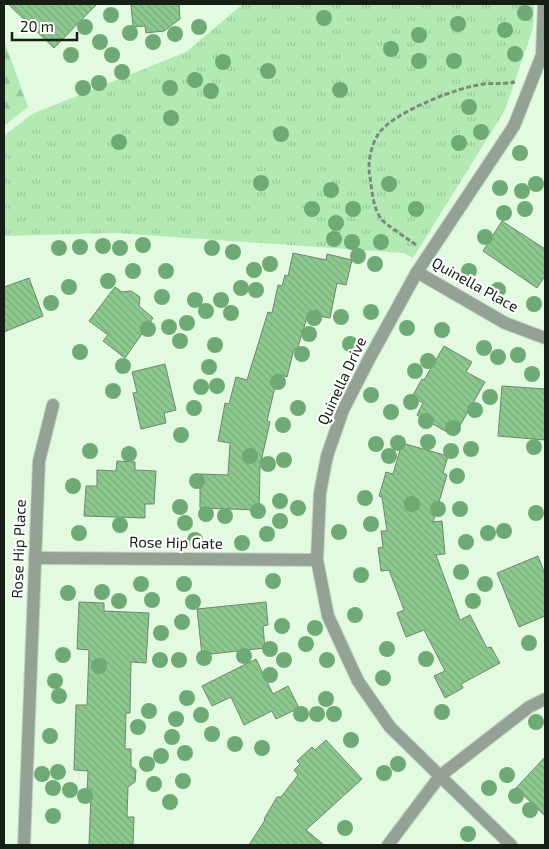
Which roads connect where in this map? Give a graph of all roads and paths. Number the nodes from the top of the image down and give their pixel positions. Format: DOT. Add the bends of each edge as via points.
graph roads {
  1 [pos="544,4"];
  2 [pos="532,79"];
  3 [pos="428,255"];
  4 [pos="417,272"];
  5 [pos="545,338"];
  6 [pos="53,405"];
  7 [pos="35,558"];
  8 [pos="317,560"];
  9 [pos="545,700"];
  10 [pos="440,776"];
  11 [pos="24,845"];
  12 [pos="388,845"];
  13 [pos="511,845"];
  1 -- 2 [label="street, Quinella Drive" via="542,55"];
  2 -- 3 [label="street, Quinella Drive" via="514,126"];
  2 -- 3 [label="path" via="500,85 484,84 448,94 418,106 379,133 368,168 375,205 382,220"];
  3 -- 4 [label="street, Quinella Drive"];
  4 -- 5 [label="street, Quinella Place" via="505,323"];
  4 -- 8 [label="street, Quinella Drive" via="343,410 327,456 320,493"];
  6 -- 7 [label="street, Rose Hip Place" via="40,461"];
  7 -- 8 [label="street, Rose Hip Gate"];
  7 -- 11 [label="street, Rose Hip Place"];
  8 -- 10 [label="street, Quinella Drive" via="328,616 358,681 390,728"];
  9 -- 10 [label="street" via="529,708"];
  10 -- 12 [label="street"];
  10 -- 13 [label="street, Quinella Drive"];
}
